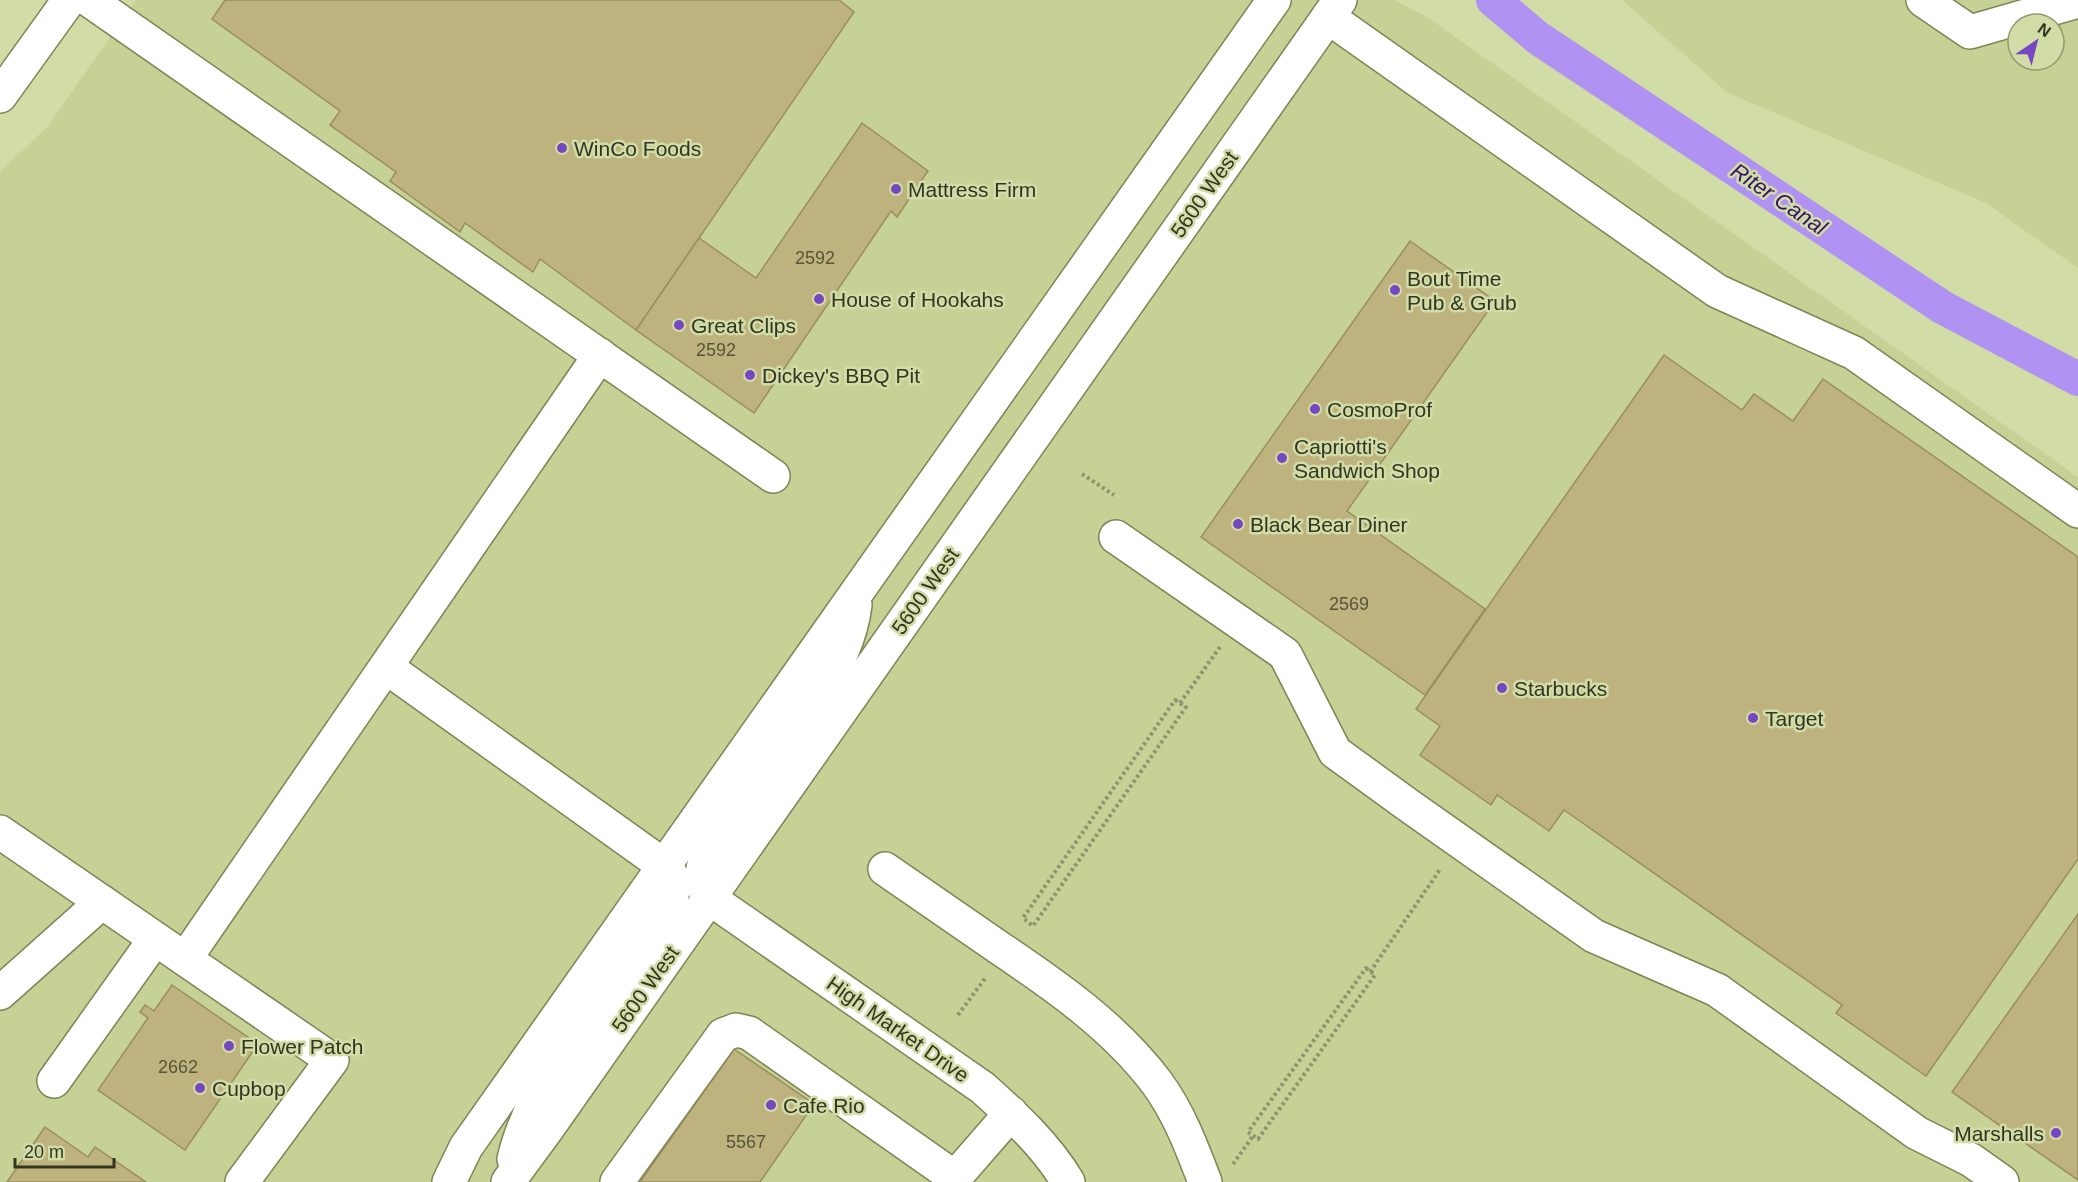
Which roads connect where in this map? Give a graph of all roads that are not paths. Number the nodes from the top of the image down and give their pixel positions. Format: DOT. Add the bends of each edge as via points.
graph roads {
  1 [pos="89,0"];
  2 [pos="1274,0"];
  3 [pos="1923,0"];
  4 [pos="2078,1"];
  5 [pos="55,5"];
  6 [pos="1334,9"];
  7 [pos="0,96"];
  8 [pos="600,356"];
  9 [pos="773,476"];
  10 [pos="2078,511"];
  11 [pos="1116,537"];
  12 [pos="858,589"];
  13 [pos="386,667"];
  14 [pos="0,831"];
  15 [pos="663,865"];
  16 [pos="885,868"];
  17 [pos="709,898"];
  18 [pos="102,902"];
  19 [pos="155,939"];
  20 [pos="185,959"];
  21 [pos="0,993"];
  22 [pos="54,1081"];
  23 [pos="1011,1113"];
  24 [pos="952,1179"];
  25 [pos="242,1182"];
  26 [pos="449,1182"];
  27 [pos="509,1182"];
  28 [pos="617,1182"];
  29 [pos="1068,1182"];
  30 [pos="1205,1182"];
  31 [pos="2002,1182"];
  1 -- 8 [label="main road"];
  2 -- 12 [label="main road"];
  3 -- 4 [label="main road" via="1970,32"];
  5 -- 7 [label="main road"];
  6 -- 10 [label="main road" via="1717,291 1854,353"];
  6 -- 17 [label="main road, 5600 West"];
  8 -- 9 [label="main road"];
  8 -- 13 [label="main road"];
  11 -- 31 [label="main road" via="1285,654 1335,752 1371,779 1594,936 1717,990 1917,1133 1971,1160"];
  12 -- 15 [label="main road"];
  12 -- 17 [label="main road" via="849,632 835,669 708,852 701,873 702,886"];
  13 -- 15 [label="main road"];
  13 -- 20 [label="main road"];
  14 -- 18 [label="main road"];
  15 -- 26 [label="main road" via="466,1147"];
  15 -- 27 [label="main road" via="674,880 671,899 540,1091 523,1130"];
  16 -- 30 [label="main road" via="1054,986 1125,1047 1158,1084 1184,1129"];
  17 -- 23 [label="main road, High Market Drive" via="983,1088"];
  17 -- 27 [label="main road, 5600 West"];
  18 -- 19 [label="main road"];
  18 -- 21 [label="main road"];
  19 -- 20 [label="main road"];
  19 -- 22 [label="main road"];
  20 -- 25 [label="main road" via="332,1060"];
  23 -- 24 [label="main road"];
  23 -- 29 [label="main road, High Market Drive"];
  24 -- 28 [label="main road" via="749,1033 736,1030 723,1035"];
}
